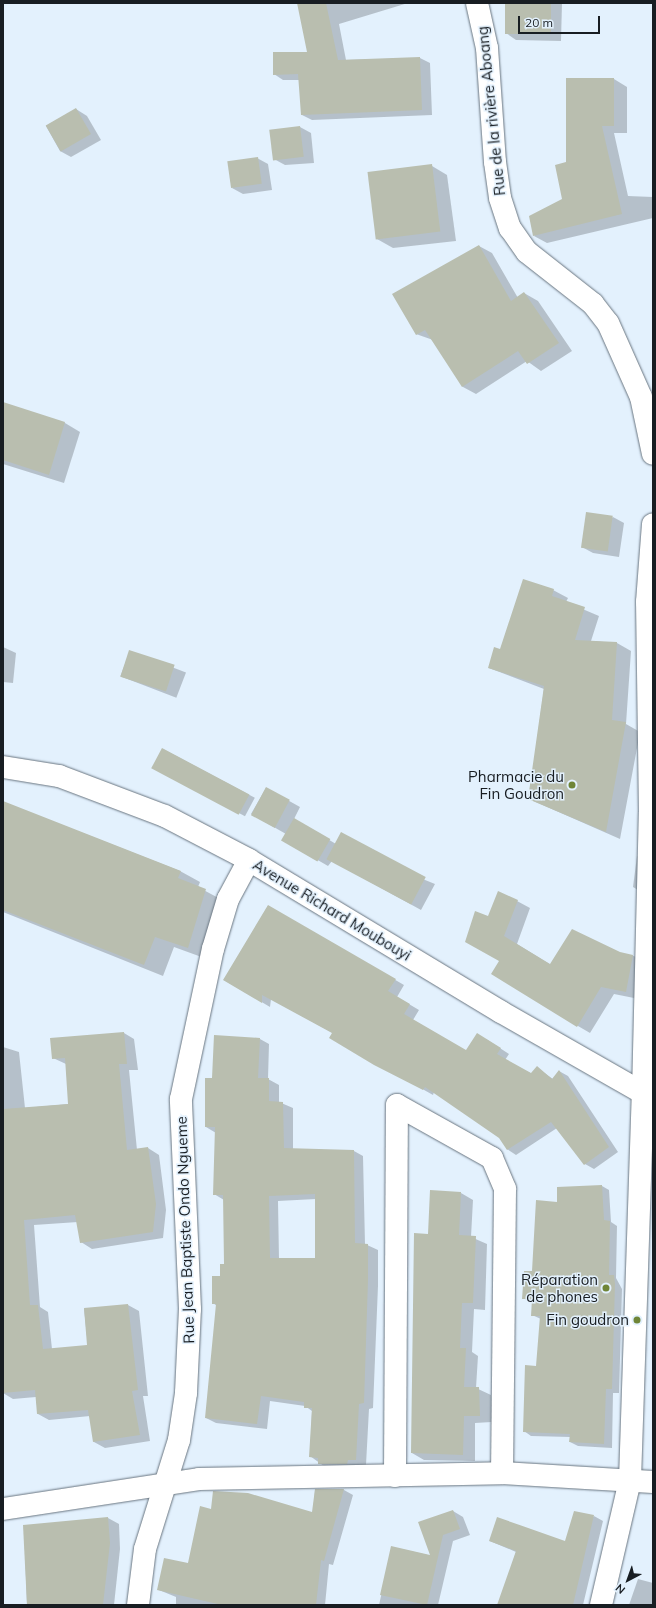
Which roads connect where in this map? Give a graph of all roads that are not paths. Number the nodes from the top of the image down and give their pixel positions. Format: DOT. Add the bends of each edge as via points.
graph roads {
  1 [pos="478,3"];
  2 [pos="653,454"];
  3 [pos="653,524"];
  4 [pos="3,767"];
  5 [pos="249,860"];
  6 [pos="648,1096"];
  7 [pos="502,1473"];
  8 [pos="395,1476"];
  9 [pos="630,1480"];
  10 [pos="653,1482"];
  11 [pos="165,1484"];
  12 [pos="3,1509"];
  13 [pos="138,1605"];
  14 [pos="601,1605"];
  1 -- 2 [label="street, Rue de la rivière Aboang" via="487,48 494,162 500,198 510,228 527,252 593,304 608,323 641,397"];
  3 -- 6 [label="street" via="647,602 650,814"];
  4 -- 5 [label="street, Avenue Richard Moubouyi" via="59,776 104,790 165,816"];
  5 -- 6 [label="street, Avenue Richard Moubouyi" via="501,1012"];
  5 -- 11 [label="street, Rue Jean Baptiste Ondo Ngueme" via="228,899 212,949 181,1099 190,1308 186,1393 179,1440"];
  6 -- 9 [label="street"];
  7 -- 8 [label="street"];
  7 -- 8 [label="street" via="505,1189 492,1158 397,1105"];
  7 -- 9 [label="street"];
  8 -- 11 [label="street" via="199,1479"];
  9 -- 10 [label="street"];
  9 -- 14 [label="street"];
  11 -- 12 [label="street" via="125,1493"];
  11 -- 13 [label="street, Rue Jean Baptiste Ondo Ngueme" via="145,1549"];
}
